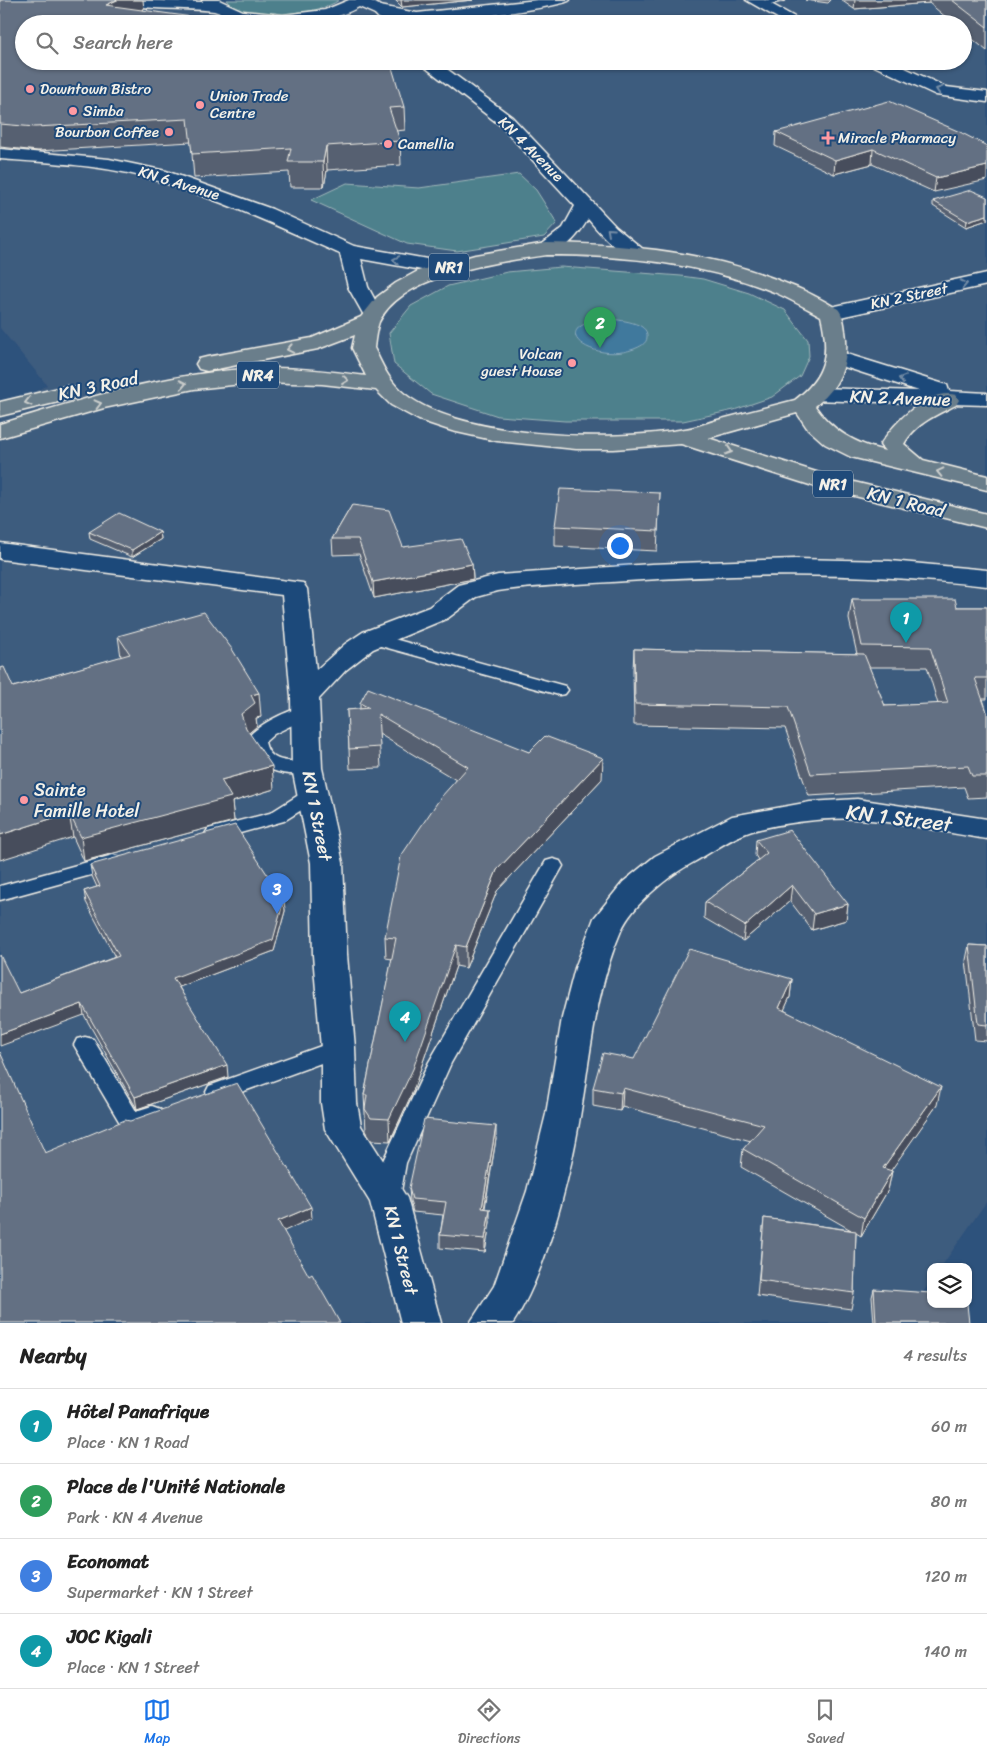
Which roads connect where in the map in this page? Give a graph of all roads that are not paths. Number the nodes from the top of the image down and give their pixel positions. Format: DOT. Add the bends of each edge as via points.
graph roads {
  1 [pos="124,0"];
  2 [pos="360,0"];
  3 [pos="563,0"];
  4 [pos="780,0"];
  5 [pos="756,2"];
  6 [pos="212,3"];
  7 [pos="380,11"];
  8 [pos="243,15"];
  9 [pos="320,15"];
  10 [pos="384,15"];
  11 [pos="401,15"];
  12 [pos="445,15"];
  13 [pos="782,15"];
  14 [pos="436,70"];
  15 [pos="896,70"];
  16 [pos="987,97"];
  17 [pos="0,154"];
  18 [pos="585,206"];
  19 [pos="546,249"];
  20 [pos="349,251"];
  21 [pos="638,254"];
  22 [pos="444,268"];
  23 [pos="987,279"];
  24 [pos="831,313"];
  25 [pos="371,318"];
  26 [pos="837,357"];
  27 [pos="382,384"];
  28 [pos="985,399"];
  29 [pos="810,400"];
  30 [pos="948,400"];
  31 [pos="0,409"];
  32 [pos="0,431"];
  33 [pos="683,437"];
  34 [pos="915,466"];
  35 [pos="987,483"];
  36 [pos="987,521"];
  37 [pos="0,551"];
  38 [pos="987,578"];
  39 [pos="372,638"];
  40 [pos="559,690"];
  41 [pos="305,704"];
  42 [pos="310,782"];
  43 [pos="987,829"];
  44 [pos="193,840"];
  45 [pos="128,858"];
  46 [pos="553,866"];
  47 [pos="0,892"];
  48 [pos="85,1045"];
  49 [pos="338,1048"];
  50 [pos="388,1198"];
  51 [pos="420,1323"];
  52 [pos="490,1323"];
  1 -- 6 [label="street" via="149,4"];
  2 -- 7 [label="street"];
  2 -- 9 [label="street"];
  3 -- 12 [label="street"];
  4 -- 5 [label="lane"];
  5 -- 13 [label="street"];
  6 -- 8 [label="street"];
  7 -- 10 [label="street"];
  7 -- 11 [label="street"];
  14 -- 18 [label="street, KN 4 Avenue" via="506,121"];
  16 -- 15 [label="street, one-way" via="942,91"];
  17 -- 20 [label="street, KN 6 Avenue" via="108,164 160,175 264,213"];
  18 -- 19 [label="street" via="568,236"];
  21 -- 18 [label="street, KN 4 Avenue, one-way"];
  19 -- 21 [label="highway, NR1"];
  19 -- 22 [label="highway, NR1"];
  22 -- 20 [label="street, KN 6 Avenue, one-way"];
  20 -- 25 [label="street" via="358,287"];
  21 -- 24 [label="highway, NR1" via="719,269 776,286"];
  22 -- 25 [label="highway, NR1" via="414,281 390,297"];
  24 -- 23 [label="street, KN 2 Street, one-way"];
  24 -- 26 [label="highway" via="838,335"];
  25 -- 27 [label="highway, NR1" via="363,348"];
  25 -- 31 [label="highway, KN 3 Road / NR4, one-way" via="318,343 104,384"];
  28 -- 26 [label="street, KN 2 Avenue, one-way" via="934,388"];
  26 -- 29 [label="highway" via="830,376"];
  32 -- 27 [label="highway, KN 3 Road / NR4, one-way" via="135,394 202,380 262,375"];
  27 -- 33 [label="highway, NR1" via="399,400 438,421 479,431 606,444"];
  28 -- 30 [label="street, KN 2 Avenue"];
  29 -- 30 [label="street, KN 2 Avenue"];
  29 -- 33 [label="highway, NR1"];
  29 -- 34 [label="highway, NR1" via="816,423 833,439 860,452"];
  30 -- 34 [label="highway" via="911,418 892,445"];
  33 -- 36 [label="highway, KN 1 Road / NR1, one-way" via="821,481"];
  35 -- 34 [label="highway, NR1, one-way"];
  37 -- 41 [label="street, KN 1 Street" via="294,589"];
  38 -- 39 [label="street" via="924,570 798,565 532,580 466,592 447,608"];
  39 -- 40 [label="lane"];
  39 -- 41 [label="street" via="341,661"];
  41 -- 42 [label="street, KN 1 Street"];
  41 -- 42 [label="lane" via="255,740 260,757"];
  42 -- 44 [label="lane" via="277,817"];
  42 -- 49 [label="street, KN 1 Street" via="327,863"];
  43 -- 52 [label="street, KN 1 Street" via="857,809 810,812 743,823 666,863 634,890 606,926 592,968 579,1018 564,1114 546,1191 511,1293"];
  45 -- 47 [label="lane"];
  46 -- 50 [label="lane" via="440,1062 394,1163"];
  48 -- 49 [label="lane" via="131,1122"];
  49 -- 50 [label="street, KN 1 Street" via="343,1129"];
  50 -- 51 [label="street, KN 1 Street"];
}
